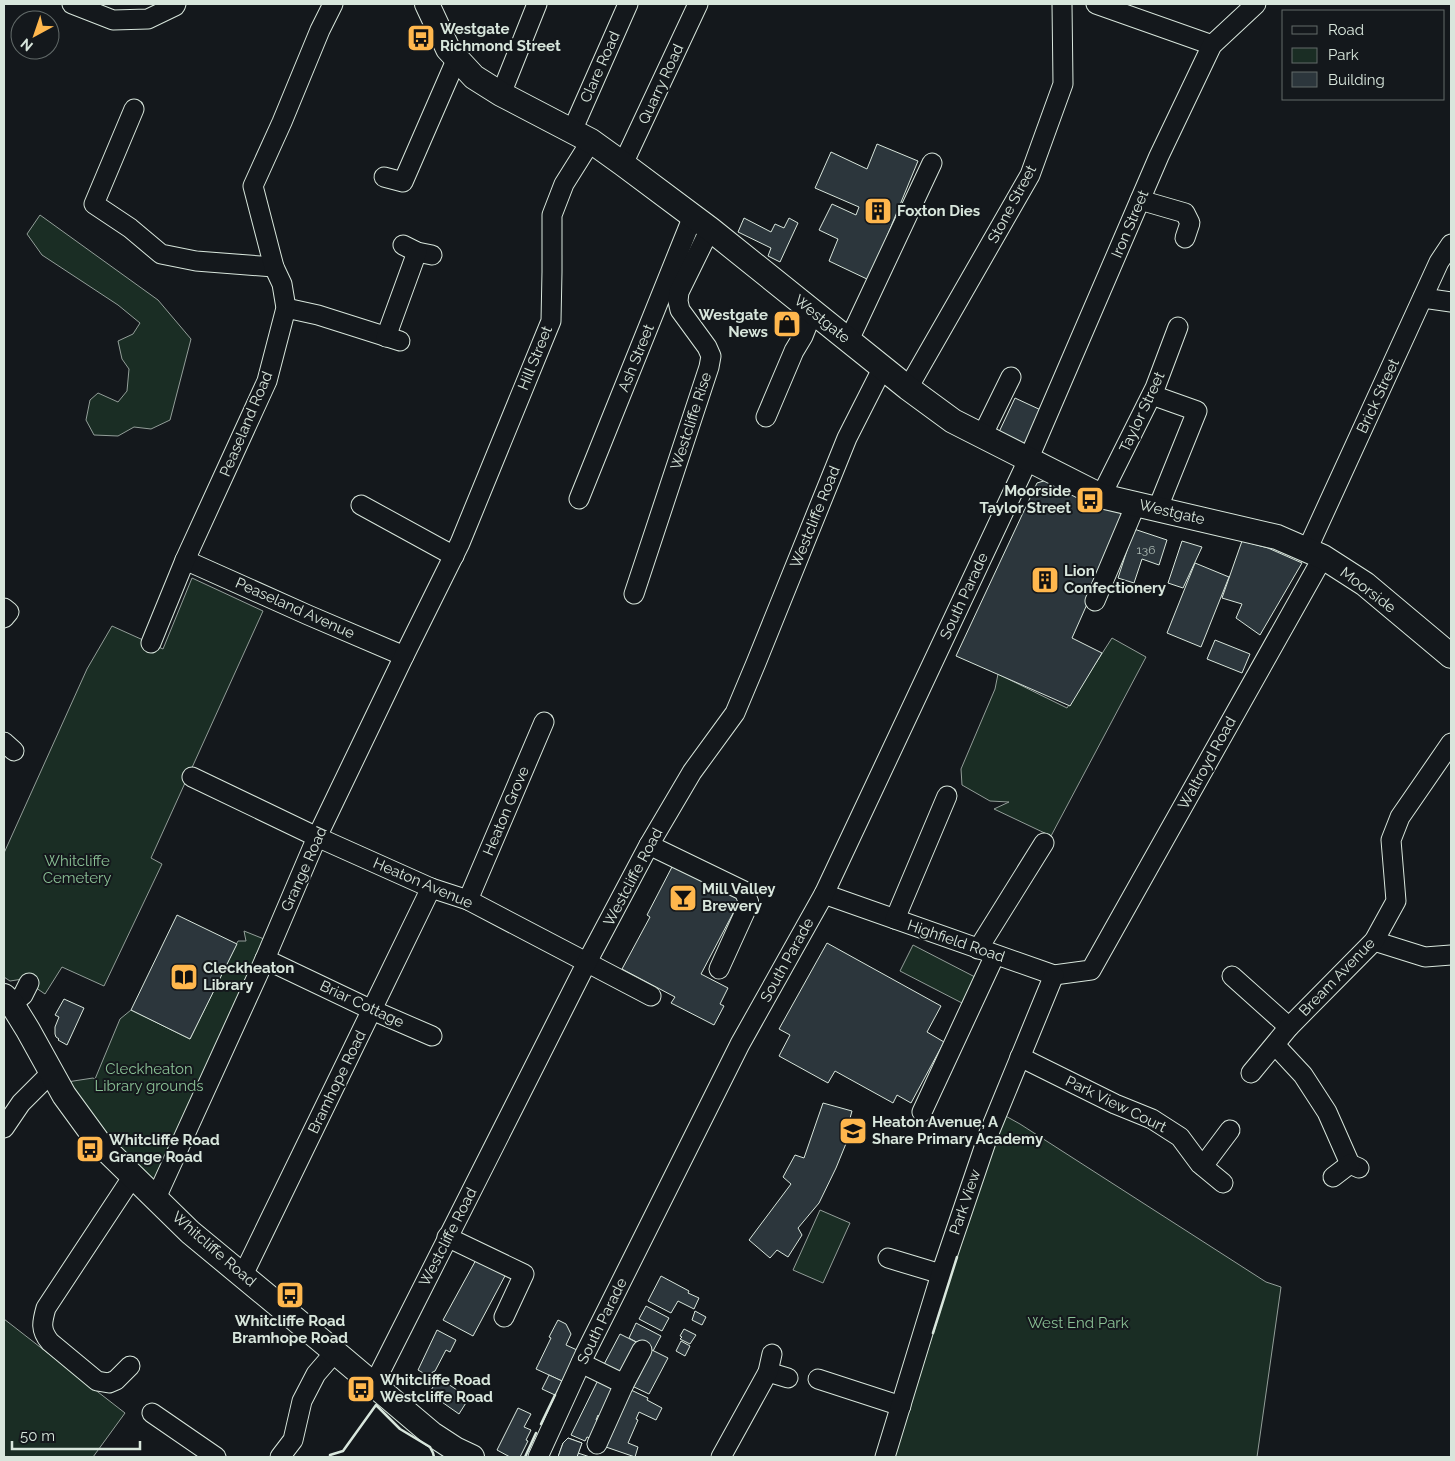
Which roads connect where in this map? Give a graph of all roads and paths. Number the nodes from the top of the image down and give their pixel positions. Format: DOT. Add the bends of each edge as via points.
graph roads {
  1 [pos="72,4"];
  2 [pos="176,4"];
  3 [pos="333,4"];
  4 [pos="427,4"];
  5 [pos="537,4"];
  6 [pos="628,4"];
  7 [pos="698,4"];
  8 [pos="1062,4"];
  9 [pos="1096,4"];
  10 [pos="1256,4"];
  11 [pos="1212,44"];
  12 [pos="456,58"];
  13 [pos="501,94"];
  14 [pos="134,109"];
  15 [pos="582,136"];
  16 [pos="932,163"];
  17 [pos="623,164"];
  18 [pos="384,177"];
  19 [pos="1140,200"];
  20 [pos="702,222"];
  21 [pos="1185,238"];
  22 [pos="1451,244"];
  23 [pos="418,251"];
  24 [pos="274,267"];
  25 [pos="1423,298"];
  26 [pos="1451,302"];
  27 [pos="286,308"];
  28 [pos="813,311"];
  29 [pos="1178,327"];
  30 [pos="849,340"];
  31 [pos="883,366"];
  32 [pos="1011,377"];
  33 [pos="908,388"];
  34 [pos="1152,395"];
  35 [pos="766,417"];
  36 [pos="982,436"];
  37 [pos="1028,460"];
  38 [pos="1101,496"];
  39 [pos="579,499"];
  40 [pos="361,505"];
  41 [pos="1146,507"];
  42 [pos="1277,537"];
  43 [pos="457,550"];
  44 [pos="1315,554"];
  45 [pos="185,560"];
  46 [pos="634,594"];
  47 [pos="1094,602"];
  48 [pos="151,643"];
  49 [pos="404,656"];
  50 [pos="1451,656"];
  51 [pos="544,722"];
  52 [pos="1451,743"];
  53 [pos="192,777"];
  54 [pos="947,796"];
  55 [pos="317,837"];
  56 [pos="1044,843"];
  57 [pos="649,845"];
  58 [pos="431,888"];
  59 [pos="824,894"];
  60 [pos="468,900"];
  61 [pos="895,920"];
  62 [pos="1374,942"];
  63 [pos="986,952"];
  64 [pos="1451,955"];
  65 [pos="265,959"];
  66 [pos="587,962"];
  67 [pos="720,969"];
  68 [pos="1091,970"];
  69 [pos="1054,975"];
  70 [pos="1232,976"];
  71 [pos="29,983"];
  72 [pos="651,996"];
  73 [pos="8,1000"];
  74 [pos="372,1010"];
  75 [pos="1289,1027"];
  76 [pos="432,1036"];
  77 [pos="1275,1045"];
  78 [pos="1020,1057"];
  79 [pos="52,1072"];
  80 [pos="1251,1073"];
  81 [pos="922,1112"];
  82 [pos="4,1128"];
  83 [pos="1230,1130"];
  84 [pos="1203,1166"];
  85 [pos="133,1176"];
  86 [pos="1333,1177"];
  87 [pos="1223,1183"];
  88 [pos="156,1198"];
  89 [pos="448,1237"];
  90 [pos="888,1258"];
  91 [pos="941,1274"];
  92 [pos="243,1275"];
  93 [pos="504,1317"];
  94 [pos="642,1350"];
  95 [pos="335,1352"];
  96 [pos="772,1354"];
  97 [pos="581,1363"];
  98 [pos="130,1366"];
  99 [pos="768,1372"];
  100 [pos="788,1378"];
  101 [pos="818,1379"];
  102 [pos="374,1384"];
  103 [pos="624,1384"];
  104 [pos="901,1406"];
  105 [pos="152,1413"];
  106 [pos="597,1444"];
  107 [pos="459,1454"];
  108 [pos="216,1457"];
  109 [pos="280,1457"];
  110 [pos="538,1457"];
  111 [pos="721,1457"];
  112 [pos="885,1457"];
  1 -- 2 [label="street" via="114,20 148,19"];
  3 -- 24 [label="street, Peaseland Road" via="253,186"];
  4 -- 12 [label="main road, Westgate" via="448,49"];
  5 -- 13 [label="street"];
  6 -- 15 [label="street, Clare Road"];
  7 -- 17 [label="street, Quarry Road"];
  8 -- 33 [label="street, Stone Street" via="1063,84 1030,175 954,326"];
  9 -- 11 [label="street"];
  10 -- 11 [label="street, Iron Street"];
  11 -- 19 [label="street, Iron Street"];
  12 -- 13 [label="main road, Westgate" via="474,77"];
  12 -- 18 [label="street" via="402,182"];
  13 -- 15 [label="main road, Westgate"];
  14 -- 24 [label="street" via="94,204 130,228 160,254 196,261"];
  15 -- 17 [label="main road, Westgate"];
  15 -- 43 [label="street, Hill Street" via="552,215 551,321"];
  16 -- 30 [label="street"];
  17 -- 20 [label="main road, Westgate"];
  19 -- 21 [label="street" via="1185,213 1190,223"];
  19 -- 37 [label="street, Iron Street"];
  20 -- 28 [label="main road, Westgate"];
  20 -- 39 [label="street, Ash Street"];
  20 -- 46 [label="street, Westcliffe Rise" via="678,292 678,301 680,310 707,347 711,356 709,367"];
  22 -- 25 [label="street, Brick Street"];
  23 -- 27 [label="street" via="393,339"];
  24 -- 27 [label="street, Peaseland Road" via="282,284"];
  25 -- 26 [label="street"];
  25 -- 44 [label="street, Brick Street"];
  27 -- 45 [label="street, Peaseland Road" via="267,381"];
  28 -- 30 [label="main road, Westgate"];
  28 -- 35 [label="street"];
  29 -- 34 [label="street, Taylor Street"];
  30 -- 31 [label="main road, Westgate"];
  31 -- 33 [label="main road, Westgate"];
  31 -- 57 [label="street, Westcliffe Road" via="847,438 734,713 692,772"];
  32 -- 36 [label="street"];
  33 -- 36 [label="main road, Westgate" via="953,421"];
  34 -- 38 [label="street, Taylor Street"];
  34 -- 41 [label="street" via="1197,411"];
  36 -- 37 [label="main road, Westgate"];
  37 -- 38 [label="main road, Westgate"];
  37 -- 59 [label="street, South Parade"];
  38 -- 41 [label="main road, Westgate"];
  40 -- 43 [label="street"];
  41 -- 42 [label="main road, Westgate"];
  41 -- 47 [label="street"];
  42 -- 44 [label="main road, Moorside"];
  43 -- 49 [label="street, Grange Road"];
  44 -- 50 [label="main road, Moorside" via="1365,584"];
  44 -- 68 [label="street, Waltroyd Road"];
  45 -- 48 [label="street, Peaseland Road"];
  45 -- 49 [label="street, Peaseland Avenue"];
  49 -- 55 [label="street, Grange Road"];
  51 -- 60 [label="street, Heaton Grove"];
  52 -- 62 [label="street, Bream Avenue" via="1400,817 1391,840 1396,901"];
  53 -- 55 [label="street, Heaton Avenue"];
  54 -- 61 [label="street"];
  55 -- 58 [label="street, Heaton Avenue"];
  55 -- 65 [label="street, Grange Road"];
  56 -- 63 [label="street"];
  57 -- 66 [label="street, Westcliffe Road"];
  57 -- 67 [label="street" via="744,891 749,903"];
  58 -- 60 [label="street, Heaton Avenue"];
  58 -- 74 [label="street, Bramhope Road"];
  59 -- 61 [label="street, Highfield Road"];
  59 -- 97 [label="street, South Parade" via="740,1044"];
  60 -- 66 [label="street, Heaton Avenue"];
  61 -- 63 [label="street, Highfield Road"];
  62 -- 64 [label="street" via="1425,957"];
  62 -- 75 [label="street, Bream Avenue"];
  63 -- 69 [label="street, Highfield Road"];
  63 -- 81 [label="street"];
  65 -- 74 [label="street, Briar Cottage"];
  65 -- 88 [label="street, Grange Road"];
  66 -- 72 [label="street, Heaton Avenue"];
  66 -- 89 [label="street, Westcliffe Road"];
  68 -- 69 [label="street, Highfield Road"];
  69 -- 78 [label="street, Park View"];
  70 -- 75 [label="street"];
  71 -- 73 [label="street" via="23,995"];
  73 -- 79 [label="main road, Whitcliffe Road"];
  74 -- 76 [label="street, Briar Cottage"];
  74 -- 92 [label="street, Bramhope Road"];
  75 -- 77 [label="street, Bream Avenue"];
  77 -- 80 [label="street, Bream Avenue"];
  77 -- 86 [label="street" via="1303,1075 1355,1166"];
  78 -- 84 [label="street, Park View Court" via="1152,1119 1180,1137"];
  78 -- 91 [label="street, Park View" via="989,1133"];
  79 -- 82 [label="street" via="21,1103"];
  79 -- 85 [label="main road, Whitcliffe Road" via="64,1095 99,1143"];
  83 -- 84 [label="street"];
  84 -- 87 [label="street, Park View Court"];
  85 -- 88 [label="main road, Whitcliffe Road"];
  85 -- 98 [label="street" via="46,1308 42,1320 42,1329 50,1342 97,1381 110,1383"];
  88 -- 92 [label="main road, Whitcliffe Road" via="190,1232"];
  89 -- 93 [label="street" via="524,1274"];
  89 -- 102 [label="street, Westcliffe Road"];
  90 -- 91 [label="street"];
  91 -- 104 [label="street, Park View"];
  92 -- 95 [label="main road, Whitcliffe Road"];
  94 -- 103 [label="street"];
  95 -- 102 [label="main road, Whitcliffe Road"];
  95 -- 109 [label="street" via="316,1374 302,1402 293,1440"];
  96 -- 99 [label="street"];
  97 -- 103 [label="street"];
  97 -- 110 [label="street, South Parade"];
  99 -- 100 [label="street"];
  99 -- 111 [label="street"];
  101 -- 104 [label="street"];
  102 -- 107 [label="main road, Whitcliffe Road"];
  103 -- 106 [label="street"];
  104 -- 112 [label="street, Park View"];
  105 -- 108 [label="street"];
}
